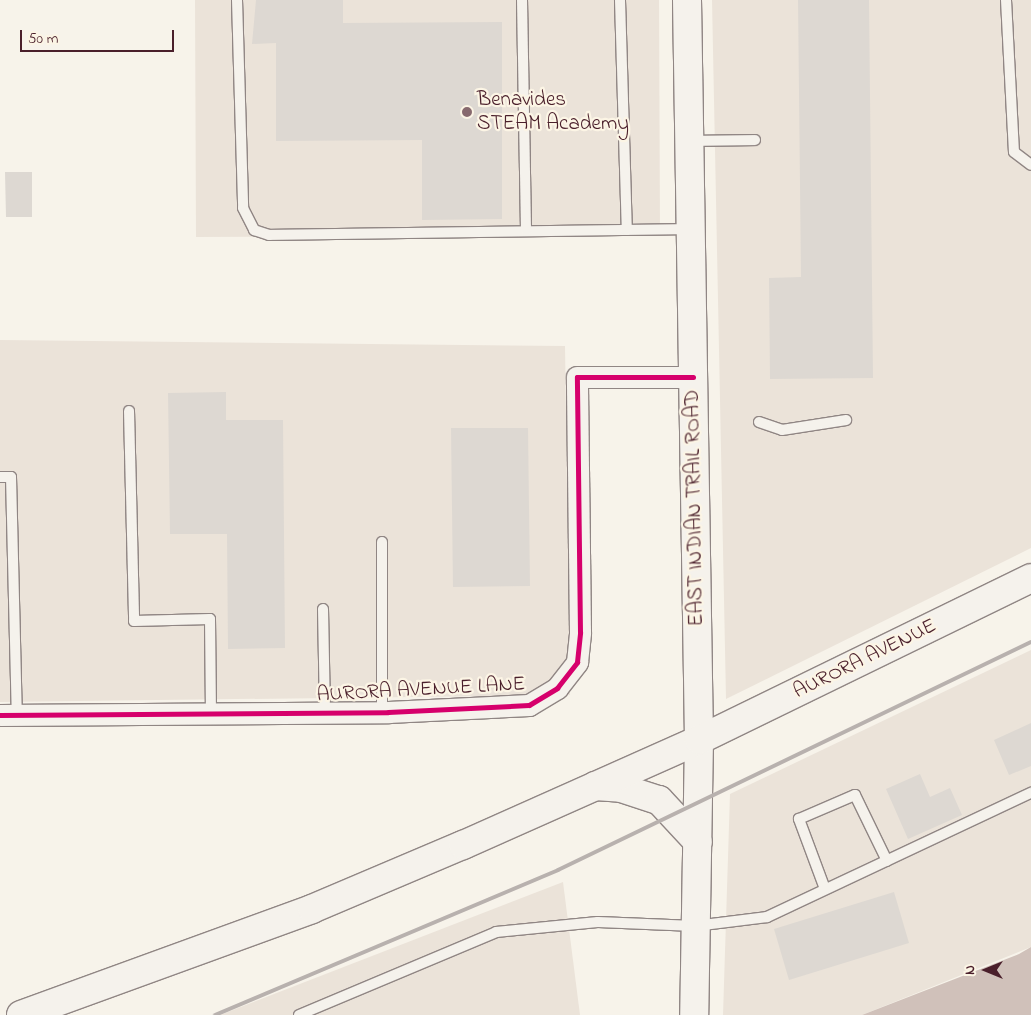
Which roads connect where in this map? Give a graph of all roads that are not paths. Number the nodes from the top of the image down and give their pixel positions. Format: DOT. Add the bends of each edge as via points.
graph roads {
  1 [pos="237,0"];
  2 [pos="522,0"];
  3 [pos="620,0"];
  4 [pos="687,0"];
  5 [pos="1006,0"];
  6 [pos="690,140"];
  7 [pos="755,140"];
  8 [pos="1031,165"];
  9 [pos="691,229"];
  10 [pos="627,230"];
  11 [pos="526,231"];
  12 [pos="692,377"];
  13 [pos="129,410"];
  14 [pos="846,420"];
  15 [pos="759,422"];
  16 [pos="0,477"];
  17 [pos="382,542"];
  18 [pos="1031,578"];
  19 [pos="323,610"];
  20 [pos="325,712"];
  21 [pos="382,712"];
  22 [pos="211,713"];
  23 [pos="9,715"];
  24 [pos="699,740"];
  25 [pos="595,786"];
  26 [pos="1031,793"];
  27 [pos="698,842"];
  28 [pos="888,861"];
  29 [pos="826,890"];
  30 [pos="695,926"];
  31 [pos="694,1009"];
  32 [pos="21,1015"];
  33 [pos="299,1015"];
  1 -- 11 [label="lane" via="244,208 254,230 269,235"];
  2 -- 11 [label="lane"];
  3 -- 10 [label="lane"];
  4 -- 6 [label="main road, EAST INDIAN TRAIL ROAD"];
  5 -- 8 [label="lane" via="1014,152"];
  6 -- 7 [label="lane"];
  6 -- 9 [label="main road, EAST INDIAN TRAIL ROAD"];
  9 -- 10 [label="lane"];
  9 -- 12 [label="main road, EAST INDIAN TRAIL ROAD"];
  10 -- 11 [label="lane"];
  12 -- 21 [label="street, AURORA AVENUE LANE" via="578,377 580,632 577,662 557,688 530,705"];
  12 -- 24 [label="main road, EAST INDIAN TRAIL ROAD"];
  13 -- 22 [label="lane" via="134,620 210,619"];
  14 -- 15 [label="lane" via="782,430"];
  16 -- 23 [label="lane" via="11,477"];
  17 -- 21 [label="lane"];
  18 -- 24 [label="main road, AURORA AVENUE"];
  19 -- 20 [label="lane"];
  20 -- 21 [label="street, AURORA AVENUE LANE"];
  20 -- 22 [label="street, AURORA AVENUE LANE"];
  22 -- 23 [label="street, AURORA AVENUE LANE"];
  24 -- 25 [label="main road, AURORA AVENUE"];
  24 -- 27 [label="main road, EAST INDIAN TRAIL ROAD"];
  25 -- 27 [label="main road" via="621,788 659,800"];
  25 -- 32 [label="main road, AURORA AVENUE" via="312,910"];
  26 -- 28 [label="lane"];
  27 -- 30 [label="main road, EAST INDIAN TRAIL ROAD"];
  28 -- 29 [label="lane"];
  28 -- 29 [label="lane" via="855,795 799,820"];
  29 -- 30 [label="lane" via="766,917"];
  30 -- 31 [label="main road, EAST INDIAN TRAIL ROAD"];
  30 -- 33 [label="lane" via="598,922 496,932"];
}
